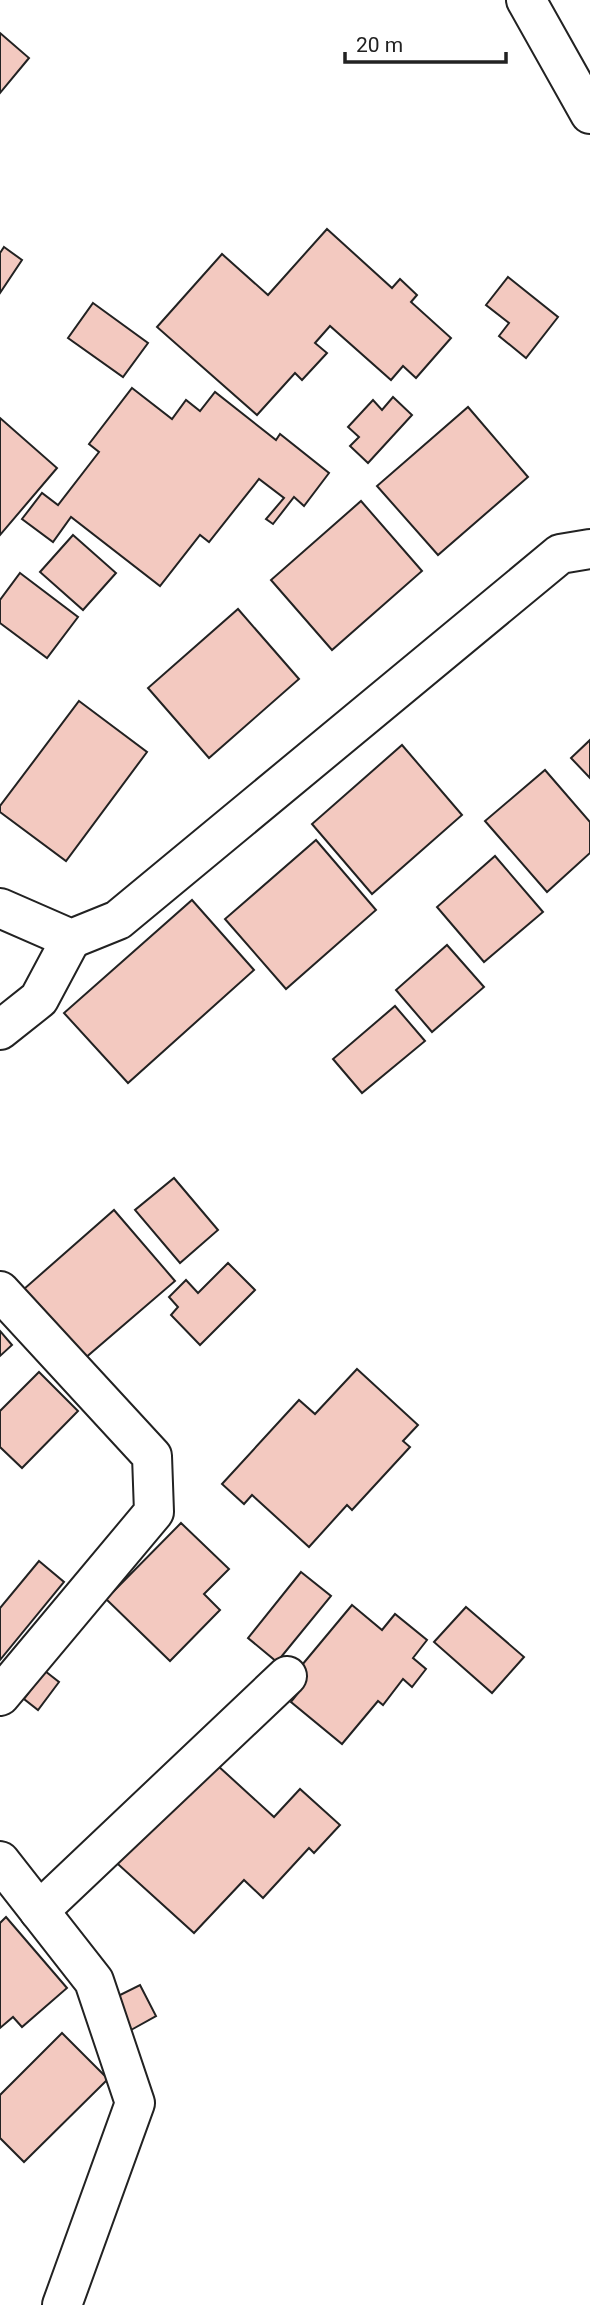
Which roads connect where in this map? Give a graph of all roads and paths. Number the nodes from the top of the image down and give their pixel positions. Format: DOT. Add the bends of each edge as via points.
graph roads {
  1 [pos="526,0"];
  2 [pos="590,114"];
  3 [pos="590,549"];
  4 [pos="0,908"];
  5 [pos="71,939"];
  6 [pos="0,1030"];
  7 [pos="0,1291"];
  8 [pos="287,1676"];
  9 [pos="0,1696"];
  10 [pos="0,1861"];
  11 [pos="39,1911"];
  12 [pos="62,2305"];
  1 -- 2 [label="street"];
  3 -- 5 [label="street" via="560,554 118,920"];
  4 -- 5 [label="street"];
  5 -- 6 [label="street" via="39,999"];
  7 -- 9 [label="street" via="152,1456 154,1512"];
  8 -- 11 [label="street"];
  10 -- 11 [label="street"];
  11 -- 12 [label="street" via="94,1982 135,2103"];
}
